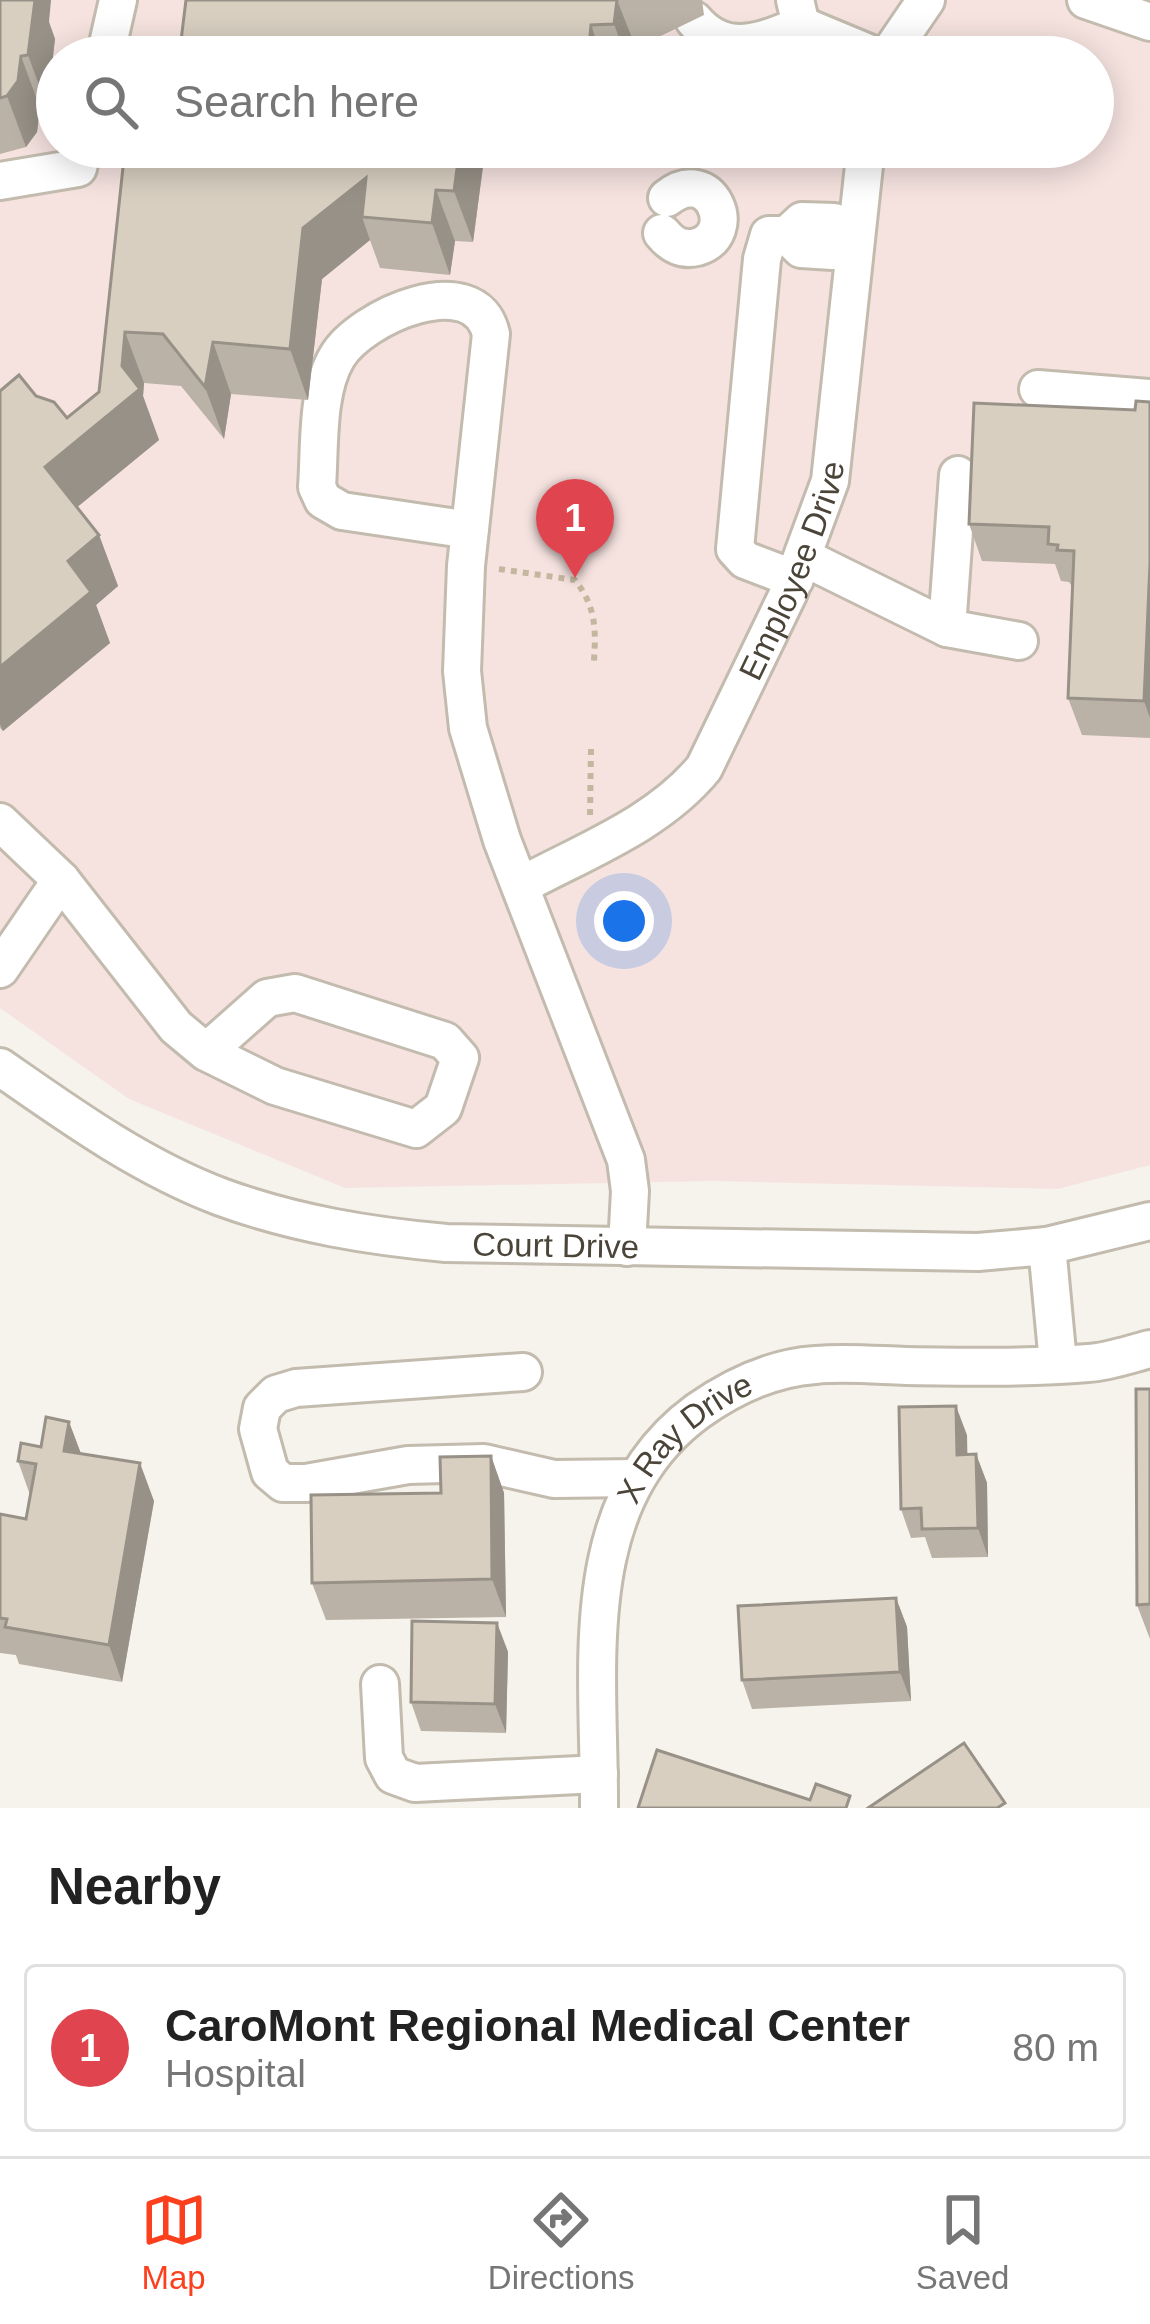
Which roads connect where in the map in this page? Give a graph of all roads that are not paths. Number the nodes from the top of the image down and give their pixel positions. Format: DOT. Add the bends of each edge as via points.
graph roads {
  1 [pos="118,0"];
  2 [pos="926,0"];
  3 [pos="1085,0"];
  4 [pos="798,12"];
  5 [pos="694,20"];
  6 [pos="1150,22"];
  7 [pos="110,36"];
  8 [pos="713,36"];
  9 [pos="758,36"];
  10 [pos="843,36"];
  11 [pos="898,36"];
  12 [pos="78,168"];
  13 [pos="862,168"];
  14 [pos="0,181"];
  15 [pos="718,227"];
  16 [pos="778,235"];
  17 [pos="850,237"];
  18 [pos="1038,389"];
  19 [pos="1150,398"];
  20 [pos="958,475"];
  21 [pos="468,548"];
  22 [pos="799,568"];
  23 [pos="947,628"];
  24 [pos="1019,641"];
  25 [pos="1,826"];
  26 [pos="62,880"];
  27 [pos="522,885"];
  28 [pos="0,968"];
  29 [pos="206,1052"];
  30 [pos="0,1067"];
  31 [pos="1150,1221"];
  32 [pos="1047,1246"];
  33 [pos="627,1247"];
  34 [pos="1150,1349"];
  35 [pos="1058,1363"];
  36 [pos="523,1372"];
  37 [pos="637,1478"];
  38 [pos="380,1684"];
  39 [pos="599,1791"];
  1 -- 7 [label="street"];
  2 -- 11 [label="street"];
  3 -- 6 [label="street"];
  4 -- 9 [label="street"];
  4 -- 10 [label="street"];
  5 -- 8 [label="street"];
  12 -- 14 [label="street"];
  13 -- 17 [label="street, Employee Drive"];
  15 -- 15 [label="street" via="688,248 670,242 664,215 684,189 704,192 717,207"];
  15 -- 16 [label="street"];
  16 -- 17 [label="street" via="802,221 834,222"];
  16 -- 22 [label="street" via="762,259 735,549 745,560"];
  17 -- 22 [label="street, Employee Drive" via="830,482"];
  18 -- 19 [label="street"];
  20 -- 23 [label="street"];
  21 -- 21 [label="street" via="342,511 316,487 327,377 339,351 421,301 478,309 491,334"];
  21 -- 27 [label="street" via="468,728"];
  22 -- 23 [label="street"];
  22 -- 27 [label="street, Employee Drive" via="704,769 683,794"];
  23 -- 24 [label="street"];
  25 -- 26 [label="street"];
  26 -- 28 [label="street"];
  26 -- 29 [label="street" via="176,1027"];
  27 -- 33 [label="street" via="630,1171"];
  29 -- 29 [label="street" via="275,1086 416,1129 443,1108 460,1058 446,1041 295,993 267,998"];
  30 -- 33 [label="street, Court Drive" via="153,1166 298,1222 446,1243"];
  31 -- 32 [label="street, Court Drive"];
  32 -- 33 [label="street, Court Drive"];
  32 -- 35 [label="street"];
  34 -- 35 [label="street, X Ray Drive"];
  35 -- 37 [label="street, X Ray Drive" via="812,1364 758,1377 679,1425"];
  36 -- 37 [label="street" via="276,1394 262,1408 258,1430 270,1472 283,1483 306,1483 484,1463 554,1479"];
  37 -- 39 [label="street, X Ray Drive" via="606,1554 600,1597"];
  38 -- 39 [label="street" via="384,1758 394,1775 415,1783"];
}
